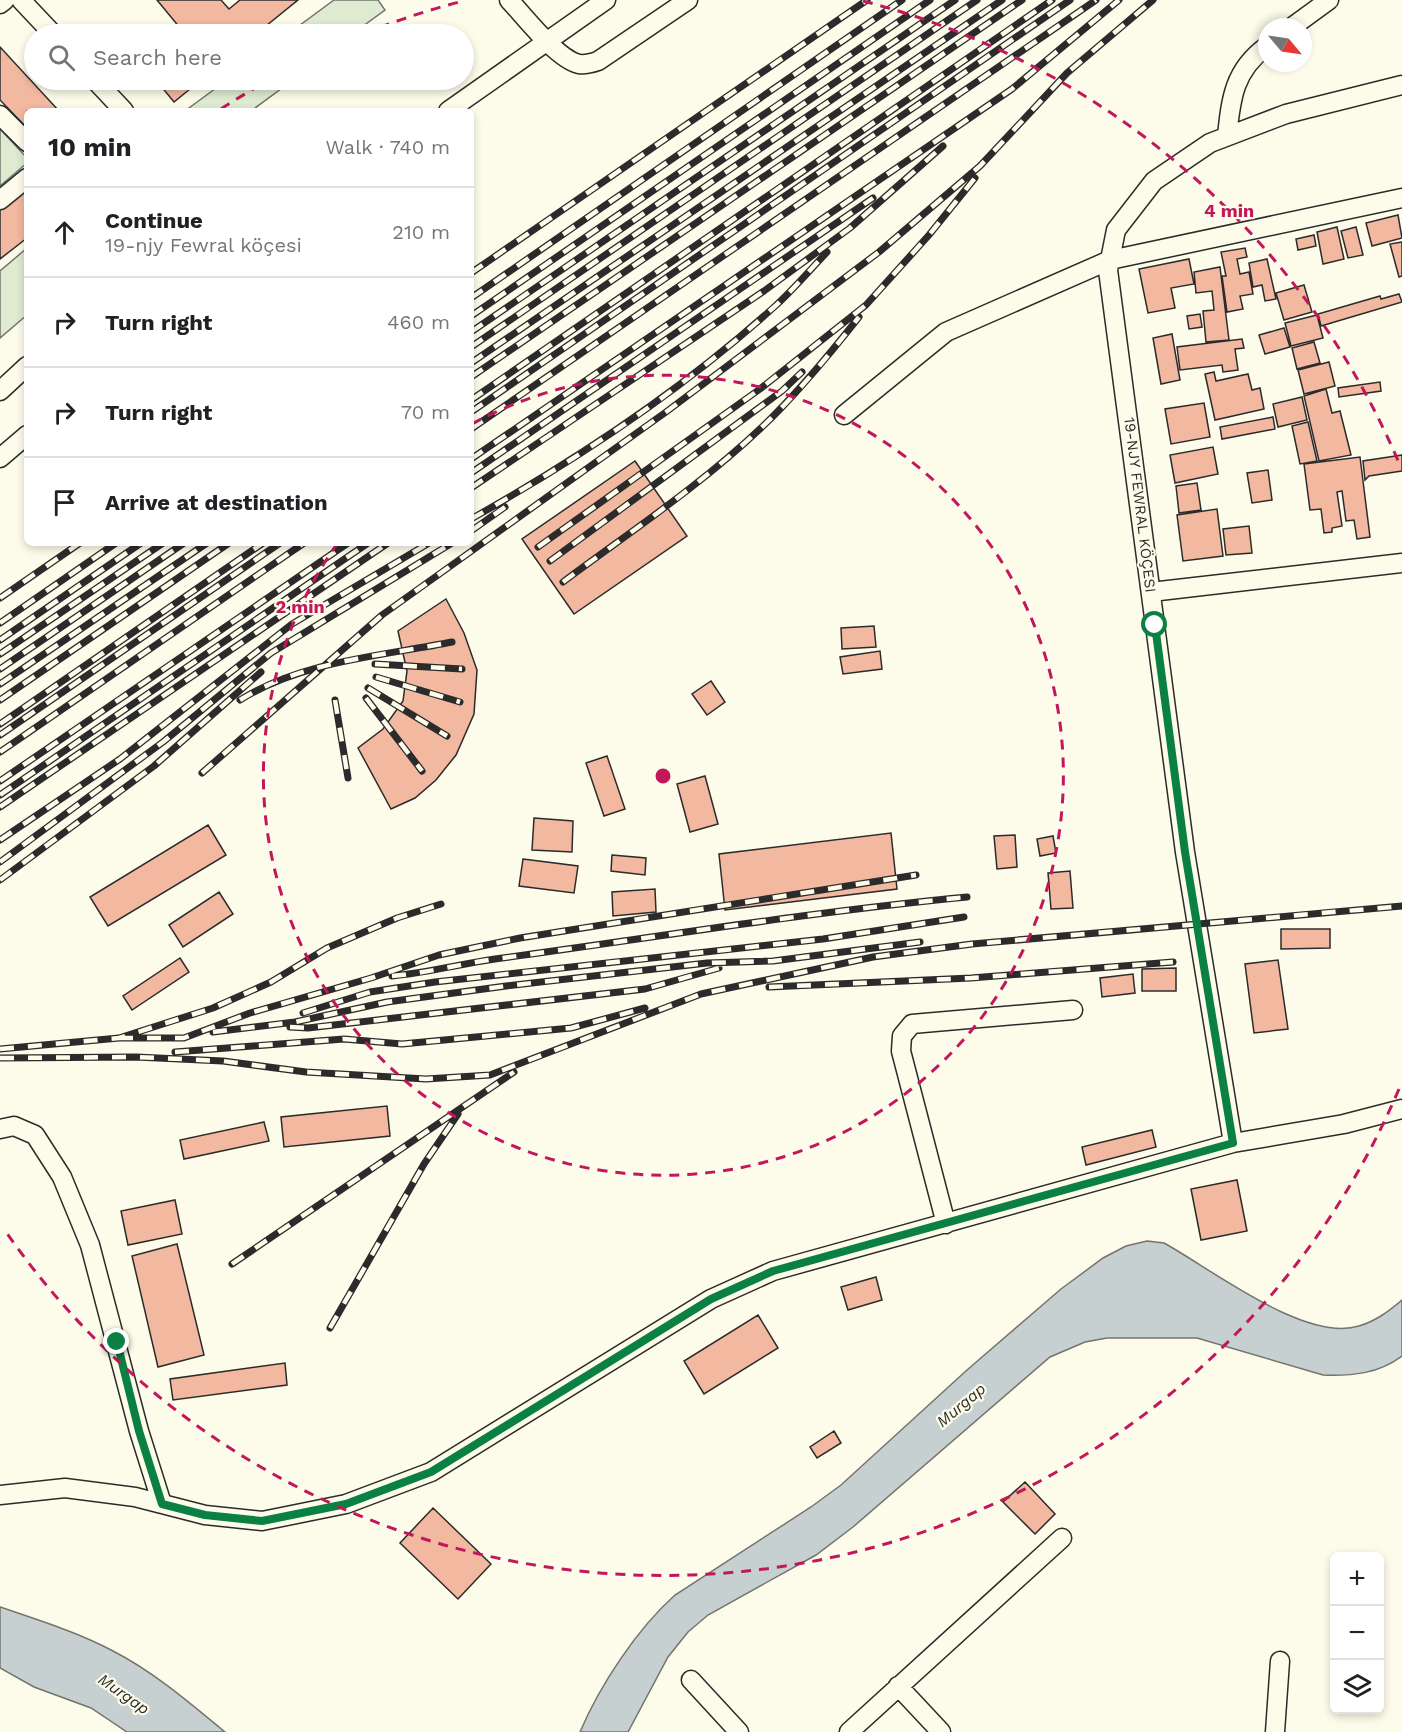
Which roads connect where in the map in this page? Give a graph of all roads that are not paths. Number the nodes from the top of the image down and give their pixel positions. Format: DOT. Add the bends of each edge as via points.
graph roads {
  1 [pos="5,0"];
  2 [pos="21,0"];
  3 [pos="509,0"];
  4 [pos="606,0"];
  5 [pos="688,0"];
  6 [pos="1329,0"];
  7 [pos="0,4"];
  8 [pos="1304,18"];
  9 [pos="44,24"];
  10 [pos="547,40"];
  11 [pos="1258,53"];
  12 [pos="1402,85"];
  13 [pos="104,90"];
  14 [pos="121,108"];
  15 [pos="452,108"];
  16 [pos="0,115"];
  17 [pos="1227,136"];
  18 [pos="24,139"];
  19 [pos="24,180"];
  20 [pos="1402,198"];
  21 [pos="0,200"];
  22 [pos="1110,260"];
  23 [pos="24,369"];
  24 [pos="0,391"];
  25 [pos="844,415"];
  26 [pos="24,438"];
  27 [pos="0,458"];
  28 [pos="1402,563"];
  29 [pos="1151,592"];
  30 [pos="1073,1010"];
  31 [pos="1402,1109"];
  32 [pos="0,1129"];
  33 [pos="1233,1143"];
  34 [pos="946,1224"];
  35 [pos="0,1495"];
  36 [pos="162,1504"];
  37 [pos="1062,1538"];
  38 [pos="1280,1661"];
  39 [pos="691,1680"];
  40 [pos="898,1686"];
  41 [pos="739,1732"];
  42 [pos="849,1732"];
  43 [pos="942,1732"];
  44 [pos="1275,1732"];
  1 -- 7 [label="street"];
  2 -- 9 [label="street"];
  3 -- 10 [label="street"];
  4 -- 10 [label="street"];
  5 -- 10 [label="street" via="598,61 578,64"];
  6 -- 8 [label="street"];
  10 -- 15 [label="street"];
  11 -- 17 [label="street" via="1232,94"];
  12 -- 17 [label="street, 19-NJY FEWRAL KÖÇESI" via="1286,114"];
  13 -- 14 [label="street"];
  16 -- 18 [label="street"];
  17 -- 22 [label="street, 19-NJY FEWRAL KÖÇESI" via="1154,181 1116,230"];
  19 -- 21 [label="street"];
  20 -- 22 [label="street"];
  22 -- 25 [label="street" via="946,332"];
  22 -- 29 [label="street, 19-NJY FEWRAL KÖÇESI" via="1108,270"];
  23 -- 24 [label="street"];
  26 -- 27 [label="street"];
  28 -- 29 [label="street"];
  29 -- 33 [label="street, 19-NJY FEWRAL KÖÇESI" via="1185,852"];
  30 -- 34 [label="street" via="912,1024 902,1036 901,1051"];
  31 -- 33 [label="street" via="1344,1124"];
  32 -- 36 [label="street" via="14,1126 35,1135 62,1177 90,1245"];
  33 -- 34 [label="street"];
  34 -- 36 [label="street" via="773,1271 711,1299 431,1472 346,1504 262,1521 205,1515"];
  35 -- 36 [label="street" via="65,1488"];
  37 -- 40 [label="street"];
  38 -- 44 [label="street"];
  39 -- 41 [label="street"];
  40 -- 42 [label="street"];
  40 -- 43 [label="street"];
}
